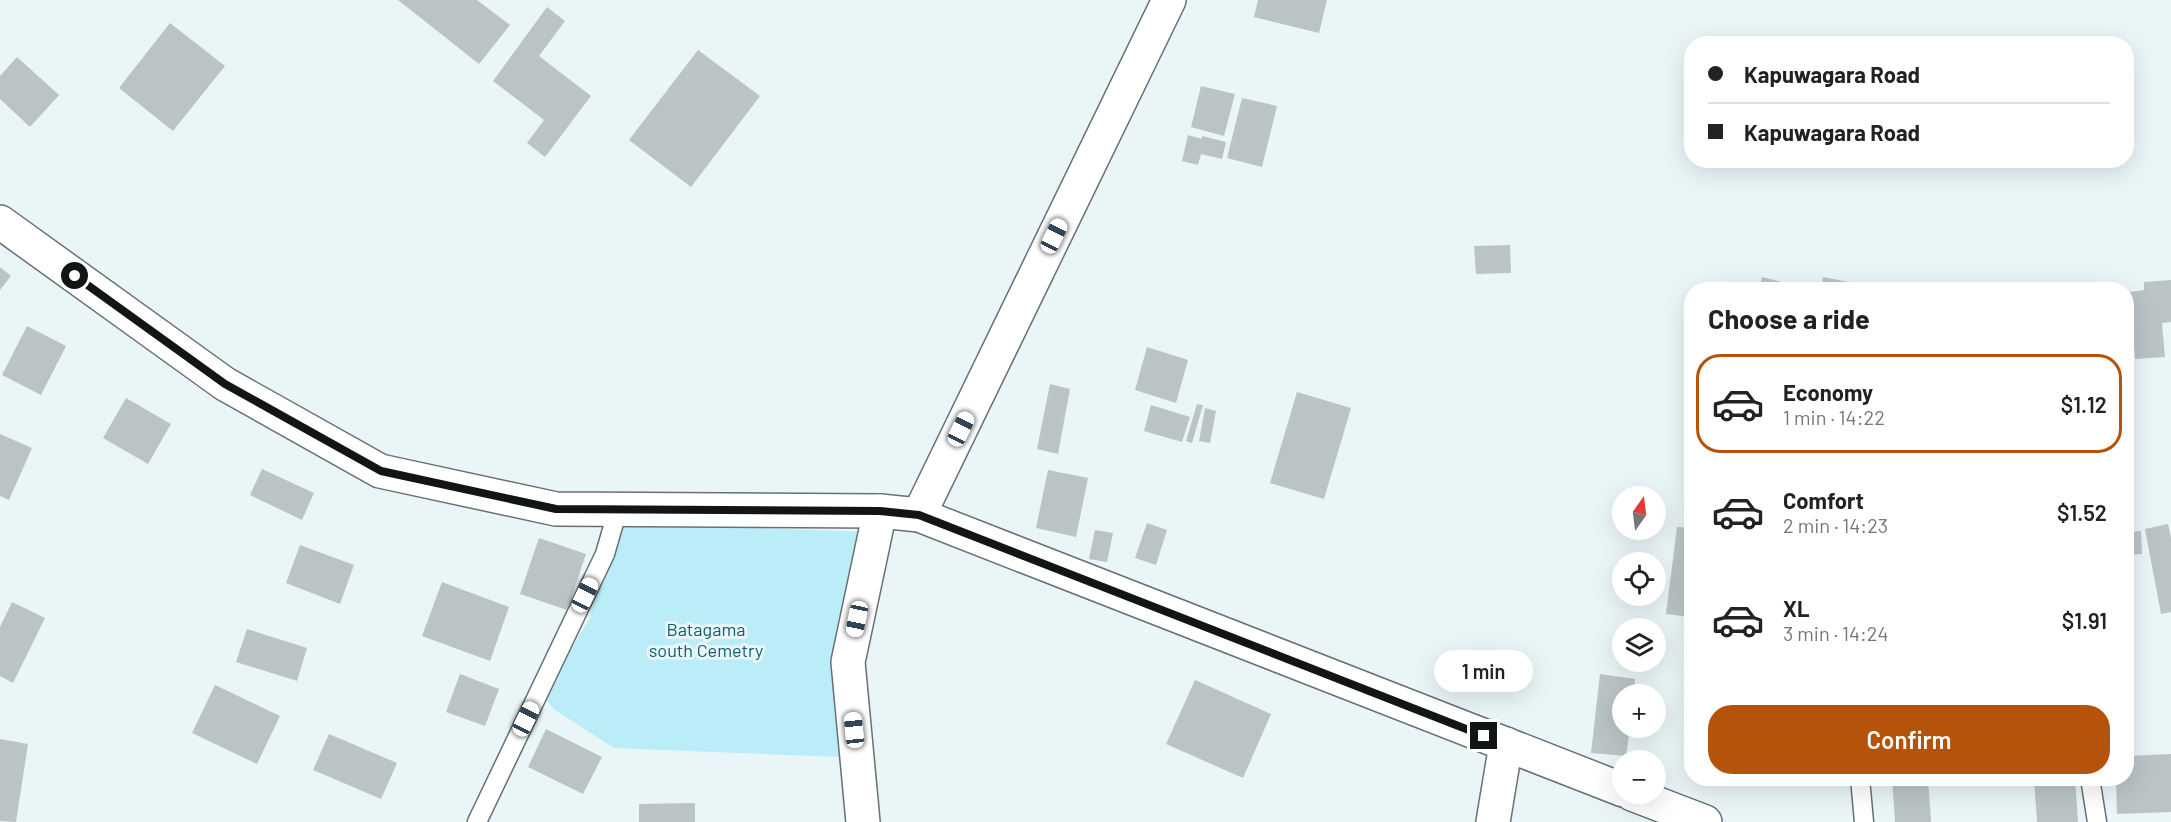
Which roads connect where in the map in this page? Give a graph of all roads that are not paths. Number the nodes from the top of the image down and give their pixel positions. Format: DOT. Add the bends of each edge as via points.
graph roads {
  1 [pos="1168,0"];
  2 [pos="0,222"];
  3 [pos="618,509"];
  4 [pos="880,511"];
  5 [pos="919,515"];
  6 [pos="1506,744"];
  7 [pos="1612,786"];
  8 [pos="1861,786"];
  9 [pos="2091,786"];
  10 [pos="1658,804"];
  11 [pos="477,822"];
  12 [pos="863,822"];
  13 [pos="1493,822"];
  14 [pos="1705,822"];
  15 [pos="1864,822"];
  16 [pos="2097,822"];
  1 -- 5 [label="street"];
  2 -- 3 [label="street" via="225,384 381,471 556,509"];
  3 -- 4 [label="street"];
  3 -- 11 [label="lane" via="605,554"];
  4 -- 5 [label="street"];
  4 -- 12 [label="street" via="848,662"];
  5 -- 6 [label="street"];
  6 -- 7 [label="street"];
  6 -- 13 [label="street"];
  8 -- 15 [label="lane"];
  9 -- 16 [label="lane"];
  10 -- 14 [label="street"];
}
